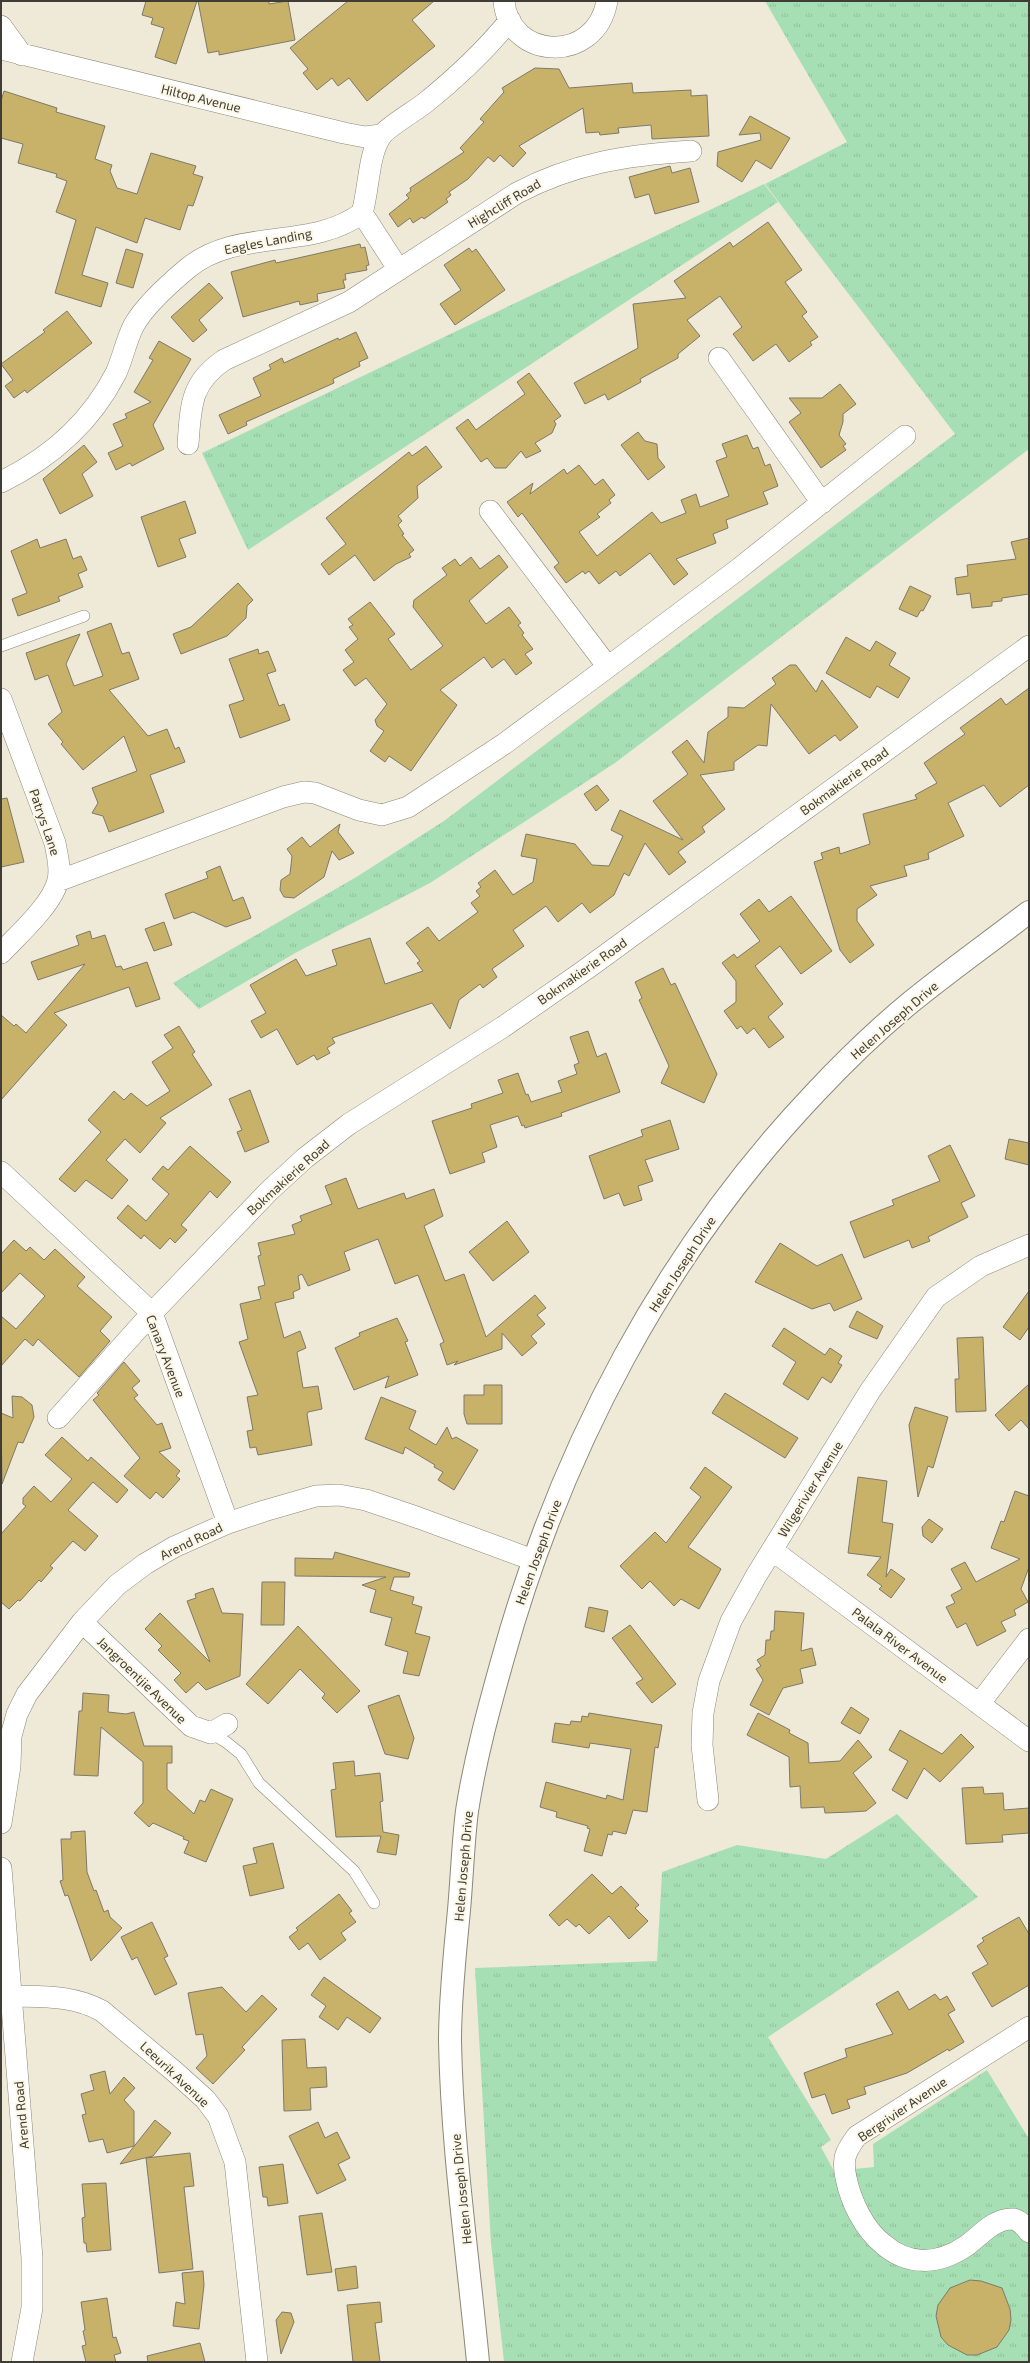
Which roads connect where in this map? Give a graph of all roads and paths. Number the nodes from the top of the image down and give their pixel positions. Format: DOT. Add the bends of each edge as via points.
graph roads {
  1 [pos="607,1"];
  2 [pos="507,10"];
  3 [pos="1,26"];
  4 [pos="1,49"];
  5 [pos="22,55"];
  6 [pos="381,135"];
  7 [pos="691,151"];
  8 [pos="362,213"];
  9 [pos="399,270"];
  10 [pos="719,358"];
  11 [pos="905,436"];
  12 [pos="188,444"];
  13 [pos="1,482"];
  14 [pos="822,503"];
  15 [pos="490,512"];
  16 [pos="84,616"];
  17 [pos="1,646"];
  18 [pos="1029,646"];
  19 [pos="608,667"];
  20 [pos="1,699"];
  21 [pos="58,880"];
  22 [pos="1029,912"];
  23 [pos="1,953"];
  24 [pos="1,1173"];
  25 [pos="1029,1245"];
  26 [pos="152,1313"];
  27 [pos="58,1418"];
  28 [pos="228,1523"];
  29 [pos="772,1550"];
  30 [pos="533,1560"];
  31 [pos="82,1622"];
  32 [pos="1029,1639"];
  33 [pos="979,1704"];
  34 [pos="219,1729"];
  35 [pos="1029,1741"];
  36 [pos="708,1800"];
  37 [pos="1,1823"];
  38 [pos="1,1868"];
  39 [pos="374,1904"];
  40 [pos="11,1996"];
  41 [pos="1029,2027"];
  42 [pos="1029,2232"];
  43 [pos="22,2362"];
  44 [pos="257,2362"];
  45 [pos="478,2362"];
  1 -- 2 [label="street" via="605,13 596,28 584,40 568,46 551,48 534,43 520,34"];
  2 -- 6 [label="street" via="488,48 426,103"];
  3 -- 5 [label="street"];
  4 -- 5 [label="street, Hiltop Avenue"];
  5 -- 6 [label="street, Hiltop Avenue" via="365,137"];
  6 -- 8 [label="street" via="374,151"];
  7 -- 9 [label="street, Highcliff Road" via="628,156 596,162 544,179"];
  8 -- 9 [label="street"];
  8 -- 13 [label="street, Eagles Landing" via="348,223 331,229 240,244 205,255 148,307 134,326 115,374 78,427 59,447"];
  9 -- 12 [label="street, Highcliff Road" via="332,311 224,360 210,370 198,384 190,415"];
  10 -- 14 [label="street"];
  11 -- 14 [label="street"];
  14 -- 19 [label="street"];
  15 -- 19 [label="street"];
  16 -- 17 [label="lane"];
  18 -- 26 [label="street, Bokmakierie Road" via="585,970 503,1027 349,1124 305,1158 269,1191"];
  19 -- 21 [label="street" via="504,744 395,812 371,814 321,795 304,792 283,797"];
  20 -- 21 [label="street, Patrys Lane" via="55,843 59,863"];
  21 -- 23 [label="street, Patrys Lane" via="49,900"];
  22 -- 30 [label="street, Helen Joseph Drive" via="911,1002 865,1043 816,1093 739,1180 671,1277 611,1380 576,1450"];
  24 -- 26 [label="street, Canary Avenue"];
  25 -- 29 [label="street, Wilgerivier Avenue" via="981,1266 936,1297 870,1391"];
  26 -- 27 [label="street, Bokmakierie Road"];
  26 -- 28 [label="street, Canary Avenue"];
  28 -- 30 [label="street, Arend Road" via="316,1496 339,1495 366,1500"];
  28 -- 31 [label="street, Arend Road" via="174,1547 145,1564 117,1585"];
  29 -- 33 [label="street, Palala River Avenue"];
  29 -- 36 [label="street, Wilgerivier Avenue" via="731,1621 709,1681 703,1713 702,1745"];
  30 -- 45 [label="street, Helen Joseph Drive" via="484,1725 467,1812 453,1970 450,2038 453,2110"];
  31 -- 34 [label="street, Jangroentjie Avenue" via="191,1726"];
  31 -- 37 [label="street, Arend Road" via="27,1694 17,1714 11,1736 10,1766"];
  32 -- 33 [label="street"];
  33 -- 35 [label="street, Palala River Avenue"];
  34 -- 39 [label="lane" via="226,1742 241,1754 259,1783 354,1871"];
  38 -- 40 [label="street, Arend Road"];
  40 -- 43 [label="street, Arend Road" via="32,2258 32,2308"];
  40 -- 44 [label="street, Leeurik Avenue" via="65,1998 91,2005 102,2011 205,2099 218,2116 235,2162"];
  41 -- 42 [label="street, Bergrivier Avenue" via="857,2136 846,2150 844,2167 847,2185 859,2213 874,2237 895,2255 919,2262 945,2257 966,2246 1001,2221 1014,2219 1022,2223"];
}
